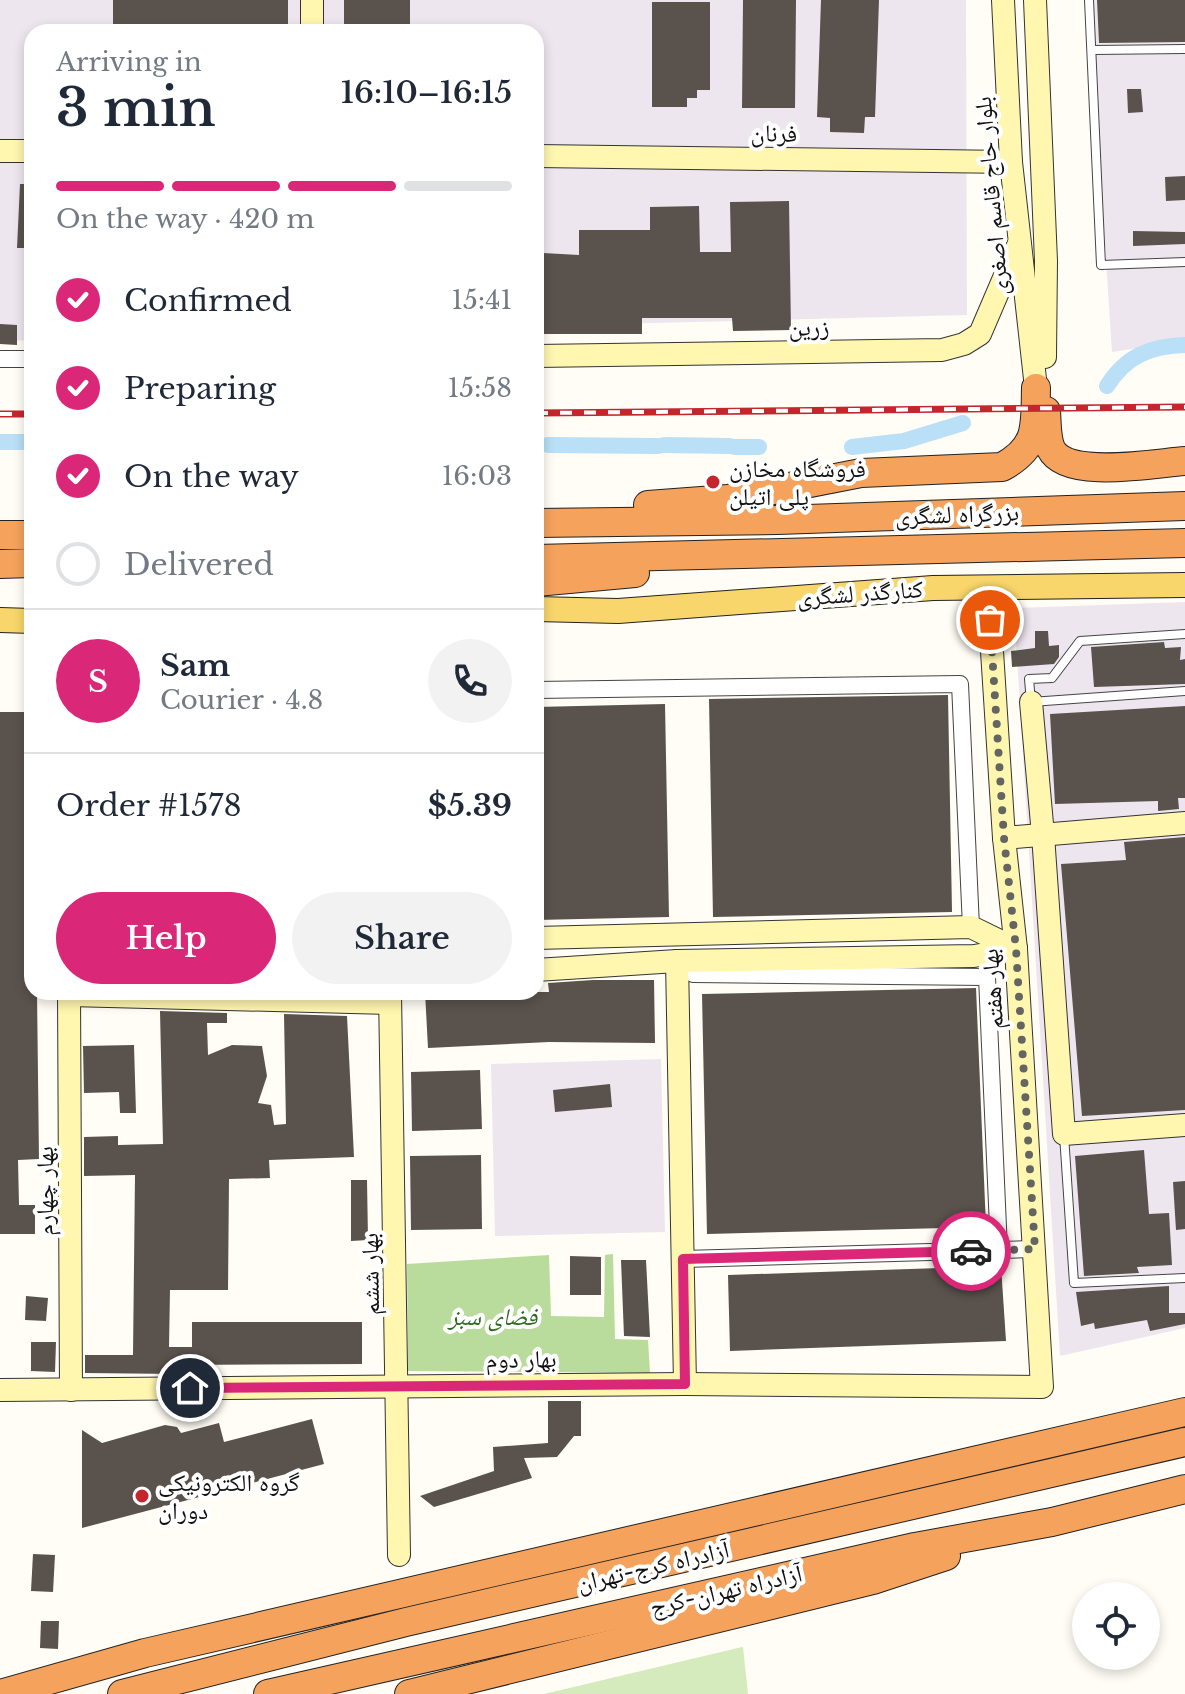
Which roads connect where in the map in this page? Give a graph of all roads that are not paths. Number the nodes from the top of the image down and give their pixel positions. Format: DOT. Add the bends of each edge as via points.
graph roads {
  1 [pos="312,0"];
  2 [pos="1003,0"];
  3 [pos="1035,0"];
  4 [pos="1089,0"];
  5 [pos="312,24"];
  6 [pos="1185,49"];
  7 [pos="1092,50"];
  8 [pos="0,151"];
  9 [pos="24,151"];
  10 [pos="544,156"];
  11 [pos="1011,162"];
  12 [pos="1013,188"];
  13 [pos="1043,190"];
  14 [pos="1019,243"];
  15 [pos="1185,262"];
  16 [pos="544,356"];
  17 [pos="0,359"];
  18 [pos="24,359"];
  19 [pos="1041,387"];
  20 [pos="1185,461"];
  21 [pos="1185,506"];
  22 [pos="544,520"];
  23 [pos="544,522"];
  24 [pos="0,535"];
  25 [pos="24,535"];
  26 [pos="1185,543"];
  27 [pos="748,554"];
  28 [pos="544,559"];
  29 [pos="24,563"];
  30 [pos="0,564"];
  31 [pos="544,581"];
  32 [pos="1185,585"];
  33 [pos="988,589"];
  34 [pos="544,609"];
  35 [pos="0,620"];
  36 [pos="24,621"];
  37 [pos="1185,634"];
  38 [pos="544,690"];
  39 [pos="1185,691"];
  40 [pos="1031,702"];
  41 [pos="1185,823"];
  42 [pos="1043,835"];
  43 [pos="1004,838"];
  44 [pos="971,927"];
  45 [pos="544,938"];
  46 [pos="1016,949"];
  47 [pos="677,961"];
  48 [pos="544,969"];
  49 [pos="69,1000"];
  50 [pos="390,1000"];
  51 [pos="1185,1125"];
  52 [pos="1064,1134"];
  53 [pos="1035,1249"];
  54 [pos="999,1250"];
  55 [pos="683,1259"];
  56 [pos="1185,1278"];
  57 [pos="685,1384"];
  58 [pos="398,1386"];
  59 [pos="1042,1387"];
  60 [pos="0,1390"];
  61 [pos="71,1390"];
  62 [pos="1185,1412"];
  63 [pos="1185,1442"];
  64 [pos="1185,1489"];
  65 [pos="1052,1522"];
  66 [pos="399,1555"];
  67 [pos="0,1694"];
  68 [pos="122,1694"];
  69 [pos="268,1694"];
  70 [pos="409,1694"];
  1 -- 5 [label="street"];
  2 -- 11 [label="street, بلوار حاج قاسم اصغری"];
  3 -- 13 [label="street, بلوار حاج قاسم اصغری"];
  4 -- 7 [label="lane"];
  6 -- 7 [label="lane"];
  7 -- 15 [label="lane" via="1101,265"];
  8 -- 9 [label="street"];
  10 -- 11 [label="street, فرنان"];
  11 -- 12 [label="street, بلوار حاج قاسم اصغری"];
  12 -- 13 [label="street"];
  12 -- 14 [label="street, بلوار حاج قاسم اصغری"];
  13 -- 19 [label="street, بلوار حاج قاسم اصغری"];
  14 -- 16 [label="street, زرین" via="980,334 942,350"];
  14 -- 19 [label="street, بلوار حاج قاسم اصغری"];
  17 -- 18 [label="street"];
  19 -- 20 [label="highway" via="1052,451 1066,463 1085,467"];
  19 -- 22 [label="highway" via="1035,433 1021,457 1002,467 861,473 728,499 583,510"];
  21 -- 23 [label="highway, بزرگراه لشگری"];
  24 -- 25 [label="highway"];
  26 -- 27 [label="highway, بزرگراه لشگری"];
  27 -- 28 [label="highway, بزرگراه لشگری"];
  27 -- 31 [label="highway" via="630,574"];
  29 -- 30 [label="highway"];
  32 -- 33 [label="main road, کنارگذر لشگری"];
  33 -- 34 [label="main road, کنارگذر لشگری" via="933,588 618,611"];
  33 -- 43 [label="street, بهار هفتم"];
  35 -- 36 [label="main road"];
  37 -- 40 [label="lane" via="1080,641 1052,678 1029,679"];
  38 -- 44 [label="street" via="960,684"];
  39 -- 40 [label="lane"];
  40 -- 42 [label="street"];
  41 -- 42 [label="street"];
  42 -- 43 [label="street"];
  42 -- 52 [label="street"];
  43 -- 46 [label="street, بهار هفتم"];
  44 -- 45 [label="street"];
  44 -- 46 [label="street"];
  46 -- 47 [label="street" via="974,956"];
  46 -- 53 [label="street, بهار هفتم"];
  47 -- 48 [label="street"];
  47 -- 54 [label="street" via="693,974 987,977"];
  47 -- 55 [label="street"];
  49 -- 61 [label="street, بهار چهارم"];
  50 -- 58 [label="street, بهار ششم"];
  51 -- 52 [label="street"];
  52 -- 56 [label="lane" via="1074,1283"];
  53 -- 54 [label="street"];
  53 -- 59 [label="street, بهار هفتم"];
  54 -- 55 [label="street"];
  55 -- 57 [label="street"];
  57 -- 58 [label="street, بهار دوم"];
  57 -- 59 [label="street, بهار دوم"];
  58 -- 61 [label="street, بهار دوم"];
  58 -- 66 [label="street, بهار ششم"];
  60 -- 61 [label="street, بهار دوم"];
  62 -- 67 [label="highway" via="160,1650"];
  63 -- 68 [label="highway, آزادراه کرج-تهران" via="406,1622"];
  64 -- 65 [label="highway, آزادراه تهران-کرج"];
  65 -- 69 [label="highway, آزادراه تهران-کرج" via="915,1547"];
  65 -- 70 [label="highway" via="873,1580"];
}
